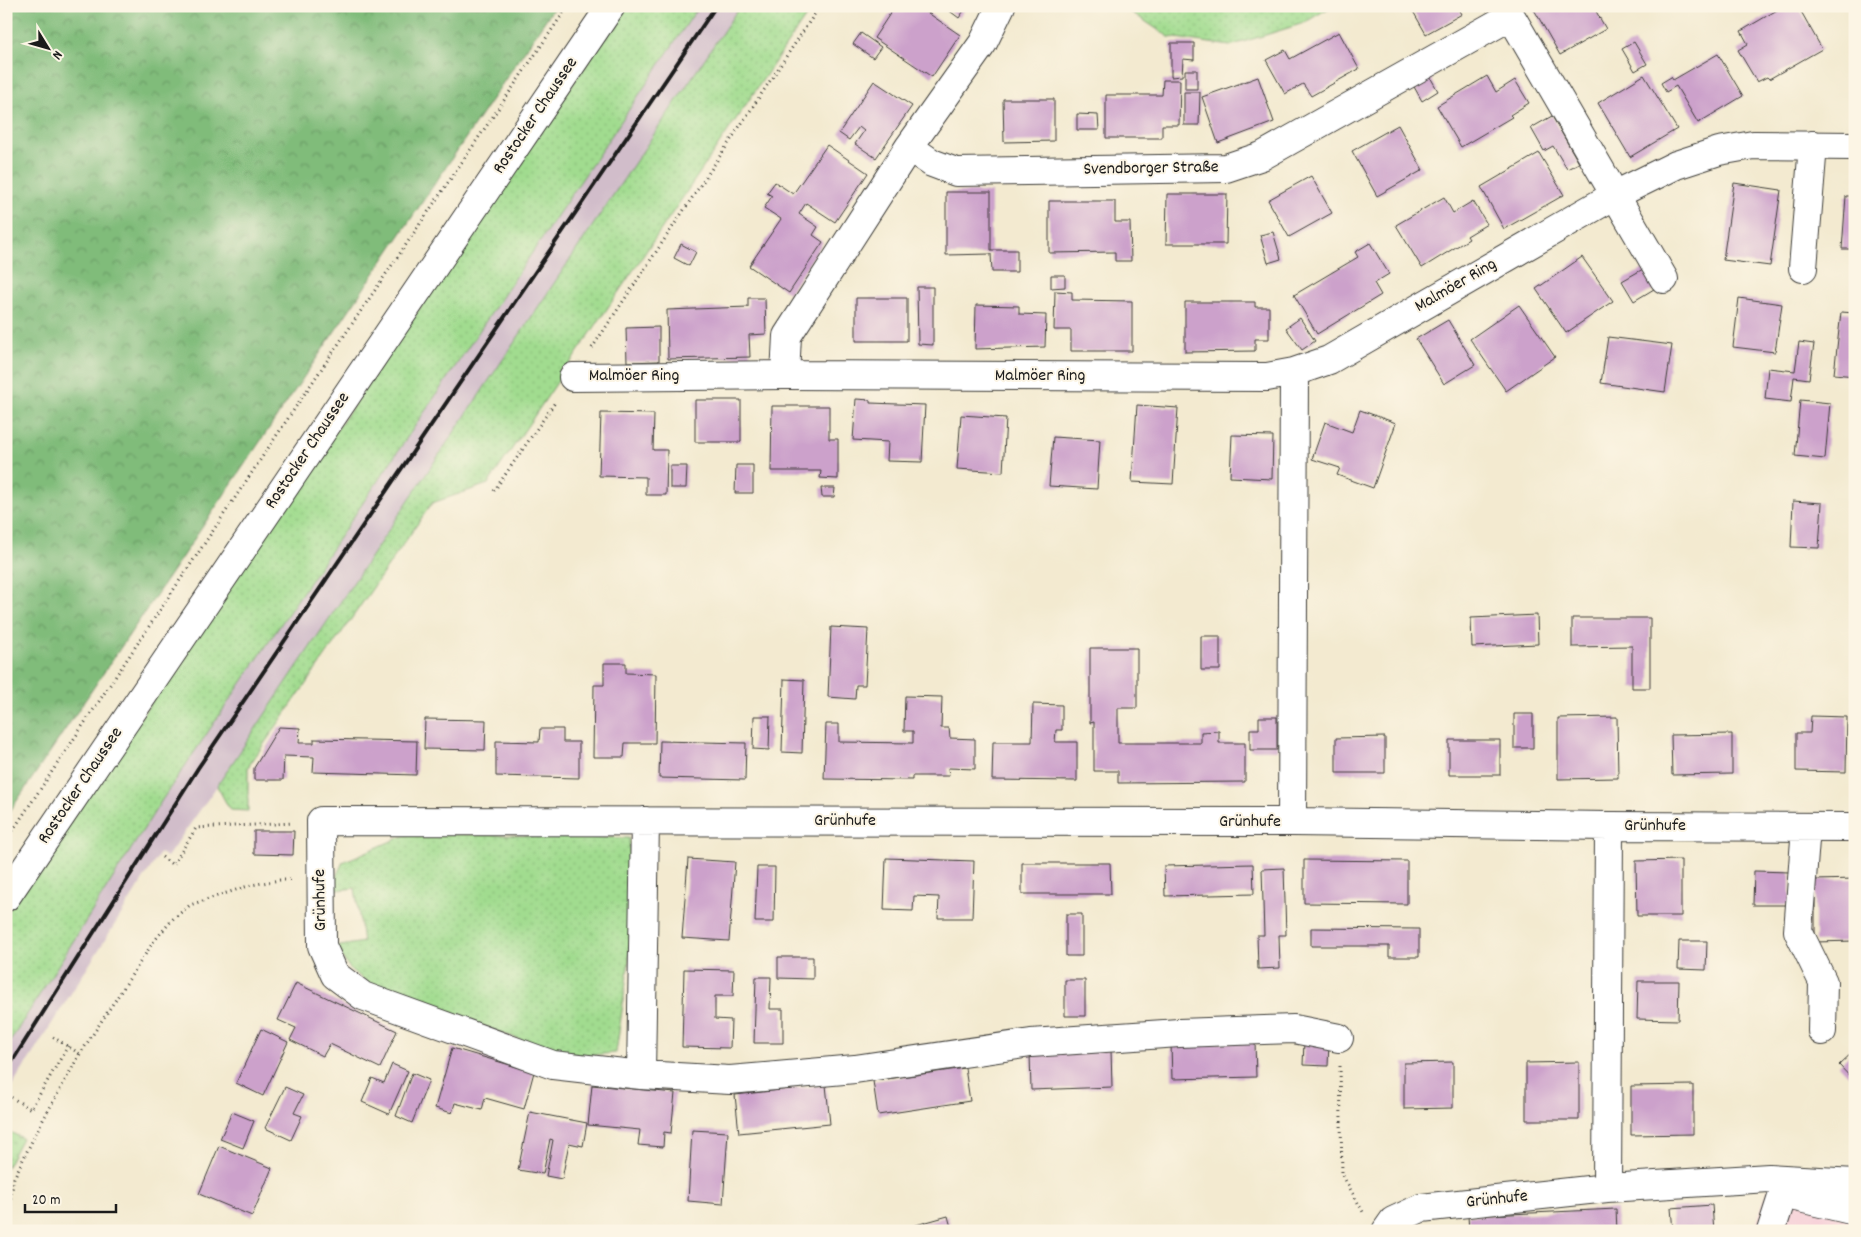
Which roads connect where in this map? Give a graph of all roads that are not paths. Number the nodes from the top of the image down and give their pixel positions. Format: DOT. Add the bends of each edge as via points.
graph roads {
  1 [pos="611,6"];
  2 [pos="1001,6"];
  3 [pos="1508,11"];
  4 [pos="1813,145"];
  5 [pos="1855,146"];
  6 [pos="909,147"];
  7 [pos="1614,195"];
  8 [pos="1803,268"];
  9 [pos="1664,279"];
  10 [pos="1294,372"];
  11 [pos="785,375"];
  12 [pos="573,377"];
  13 [pos="645,821"];
  14 [pos="1292,822"];
  15 [pos="1609,826"];
  16 [pos="1806,826"];
  17 [pos="1855,827"];
  18 [pos="6,897"];
  19 [pos="1822,1031"];
  20 [pos="1339,1038"];
  21 [pos="641,1075"];
  22 [pos="1855,1183"];
  23 [pos="1607,1188"];
  24 [pos="1855,1211"];
  25 [pos="1386,1231"];
  26 [pos="1771,1231"];
  1 -- 18 [label="street, Rostocker Chaussee"];
  2 -- 6 [label="street" via="983,43"];
  3 -- 6 [label="street, Svendborger Straße" via="1262,156 1226,168 956,172 932,163"];
  3 -- 7 [label="street"];
  4 -- 5 [label="street, Malmöer Ring"];
  4 -- 7 [label="street, Malmöer Ring" via="1753,144 1719,151 1676,165"];
  4 -- 8 [label="street"];
  6 -- 11 [label="street" via="787,336"];
  7 -- 9 [label="street"];
  7 -- 10 [label="street, Malmöer Ring" via="1329,360"];
  10 -- 11 [label="street, Malmöer Ring" via="1267,377"];
  10 -- 14 [label="street"];
  11 -- 12 [label="street, Malmöer Ring"];
  13 -- 14 [label="street, Grünhufe"];
  13 -- 21 [label="street"];
  13 -- 21 [label="street, Grünhufe" via="321,821 322,946 335,975 363,996 553,1065"];
  14 -- 15 [label="street, Grünhufe"];
  15 -- 16 [label="street, Grünhufe"];
  15 -- 23 [label="street"];
  16 -- 17 [label="street, Grünhufe"];
  16 -- 19 [label="street" via="1798,931 1823,982"];
  20 -- 21 [label="street, Grünhufe" via="1294,1030 1179,1033 1031,1043 855,1069 730,1080"];
  22 -- 23 [label="street, Grünhufe" via="1769,1178"];
  23 -- 25 [label="street, Grünhufe" via="1421,1208 1393,1221"];
  24 -- 26 [label="street" via="1783,1194"];
}
